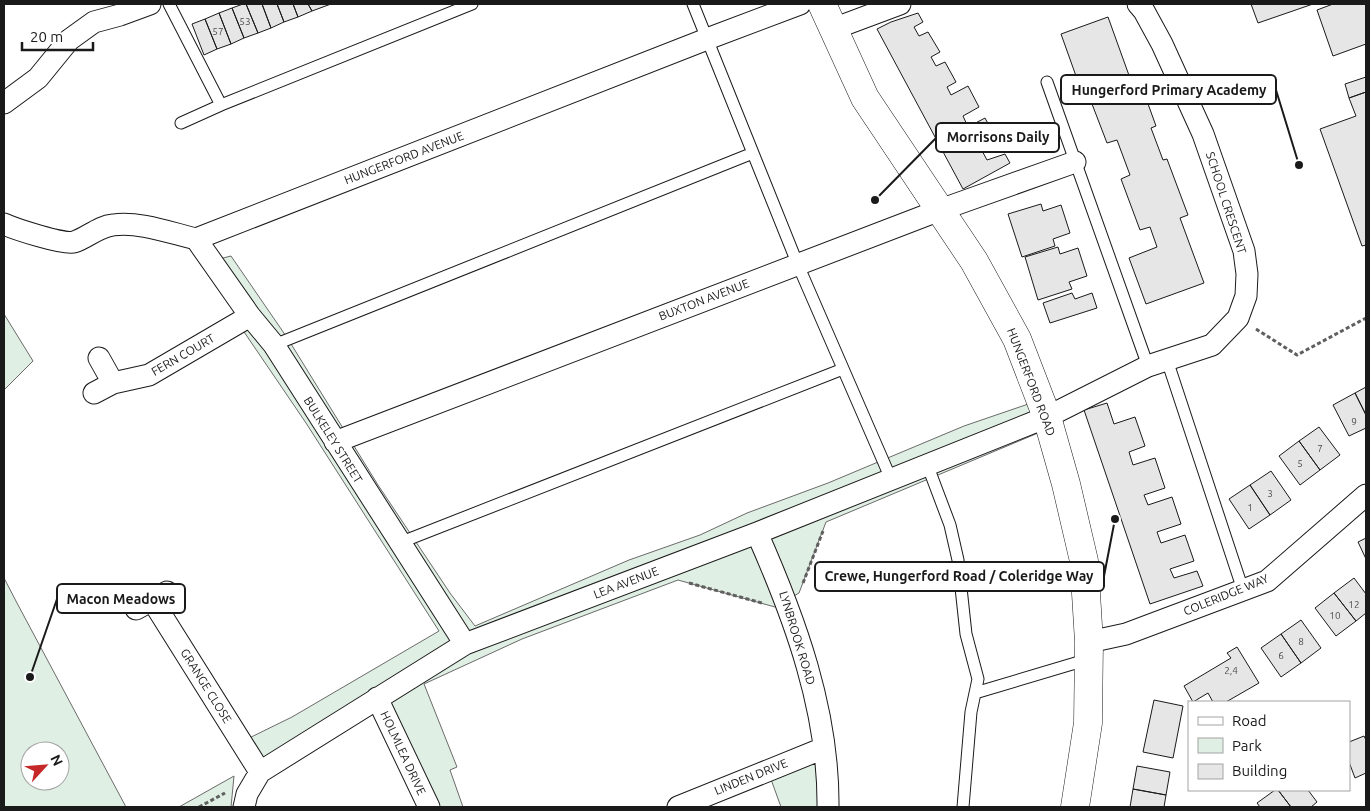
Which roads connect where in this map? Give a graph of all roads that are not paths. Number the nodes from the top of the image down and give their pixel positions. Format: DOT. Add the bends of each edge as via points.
graph roads {
  1 [pos="150,4"];
  2 [pos="169,4"];
  3 [pos="472,4"];
  4 [pos="693,4"];
  5 [pos="800,4"];
  6 [pos="822,4"];
  7 [pos="900,4"];
  8 [pos="1138,4"];
  9 [pos="833,29"];
  10 [pos="707,39"];
  11 [pos="1047,82"];
  12 [pos="4,103"];
  13 [pos="221,105"];
  14 [pos="181,123"];
  15 [pos="753,154"];
  16 [pos="1075,162"];
  17 [pos="940,210"];
  18 [pos="4,224"];
  19 [pos="196,239"];
  20 [pos="798,265"];
  21 [pos="250,316"];
  22 [pos="274,345"];
  23 [pos="99,358"];
  24 [pos="1157,363"];
  25 [pos="843,369"];
  26 [pos="113,383"];
  27 [pos="94,393"];
  28 [pos="1047,417"];
  29 [pos="335,442"];
  30 [pos="928,464"];
  31 [pos="891,479"];
  32 [pos="1366,495"];
  33 [pos="757,533"];
  34 [pos="399,543"];
  35 [pos="1243,590"];
  36 [pos="152,600"];
  37 [pos="465,644"];
  38 [pos="1089,651"];
  39 [pos="975,693"];
  40 [pos="378,698"];
  41 [pos="824,748"];
  42 [pos="260,772"];
  43 [pos="244,807"];
  44 [pos="429,807"];
  45 [pos="678,807"];
  46 [pos="828,807"];
  47 [pos="963,807"];
  48 [pos="1075,807"];
  1 -- 12 [label="street" via="94,22 70,40 38,78"];
  2 -- 13 [label="lane"];
  3 -- 13 [label="lane"];
  4 -- 10 [label="lane"];
  5 -- 10 [label="street, HUNGERFORD AVENUE"];
  6 -- 9 [label="street, HUNGERFORD ROAD"];
  7 -- 9 [label="street"];
  8 -- 24 [label="street, SCHOOL CRESCENT" via="1162,44 1203,134 1244,251 1247,274 1246,296 1238,318 1212,345"];
  9 -- 17 [label="street, HUNGERFORD ROAD" via="865,98"];
  10 -- 15 [label="lane"];
  10 -- 19 [label="street, HUNGERFORD AVENUE"];
  11 -- 16 [label="lane"];
  13 -- 14 [label="lane"];
  15 -- 20 [label="lane"];
  15 -- 22 [label="lane"];
  16 -- 17 [label="street, BUXTON AVENUE"];
  16 -- 24 [label="lane"];
  17 -- 20 [label="street, BUXTON AVENUE"];
  17 -- 28 [label="street, HUNGERFORD ROAD" via="974,261 1017,338"];
  18 -- 19 [label="street" via="73,243 111,224 130,224"];
  19 -- 21 [label="street, BULKELEY STREET"];
  20 -- 25 [label="lane"];
  20 -- 29 [label="street, BUXTON AVENUE"];
  21 -- 22 [label="street, BULKELEY STREET"];
  21 -- 26 [label="street, FERN COURT" via="149,375"];
  22 -- 29 [label="street, BULKELEY STREET"];
  23 -- 26 [label="street"];
  24 -- 28 [label="street, SCHOOL CRESCENT"];
  24 -- 35 [label="lane"];
  25 -- 31 [label="lane"];
  25 -- 34 [label="lane"];
  26 -- 27 [label="street, FERN COURT"];
  28 -- 30 [label="street, LEA AVENUE"];
  28 -- 38 [label="street, HUNGERFORD ROAD" via="1084,561"];
  29 -- 34 [label="street, BULKELEY STREET"];
  30 -- 31 [label="street, LEA AVENUE"];
  30 -- 39 [label="lane" via="950,524 958,560 966,634 978,679"];
  31 -- 33 [label="street, LEA AVENUE"];
  32 -- 35 [label="street, COLERIDGE WAY" via="1267,581"];
  33 -- 37 [label="street, LEA AVENUE"];
  33 -- 41 [label="street, LYNBROOK ROAD" via="780,584 808,666"];
  34 -- 37 [label="street, BULKELEY STREET"];
  35 -- 38 [label="street, COLERIDGE WAY"];
  36 -- 42 [label="street, GRANGE CLOSE"];
  37 -- 40 [label="street, LEA AVENUE"];
  38 -- 39 [label="lane"];
  38 -- 48 [label="street, HUNGERFORD ROAD" via="1088,723"];
  39 -- 47 [label="lane"];
  40 -- 42 [label="street, LEA AVENUE"];
  40 -- 44 [label="street, HOLMLEA DRIVE"];
  41 -- 45 [label="street, LINDEN DRIVE"];
  41 -- 46 [label="street, LYNBROOK ROAD"];
  42 -- 43 [label="street, LEA AVENUE" via="247,794"];
}
